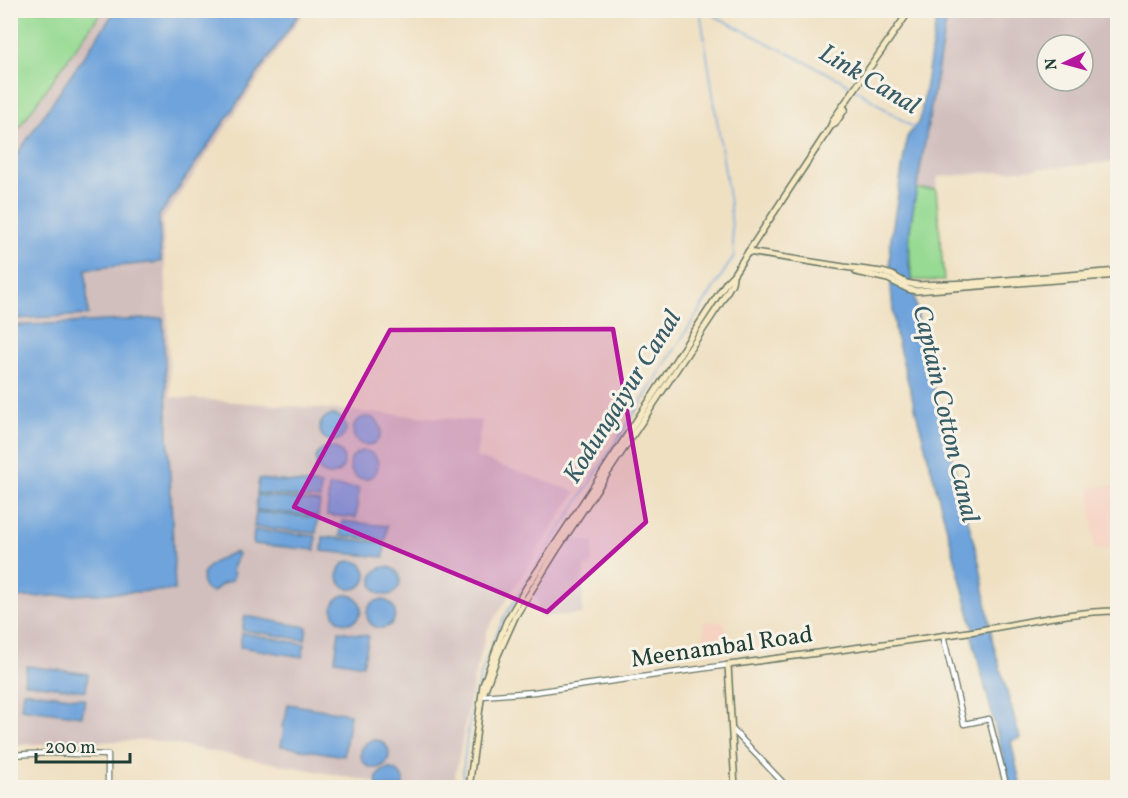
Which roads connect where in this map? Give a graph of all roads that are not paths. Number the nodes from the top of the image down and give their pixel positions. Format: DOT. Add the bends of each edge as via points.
graph roads {
  1 [pos="910,10"];
  2 [pos="748,252"];
  3 [pos="1118,271"];
  4 [pos="1118,275"];
  5 [pos="949,286"];
  6 [pos="1118,611"];
  7 [pos="943,636"];
  8 [pos="728,665"];
  9 [pos="482,696"];
  10 [pos="732,729"];
  11 [pos="10,755"];
  12 [pos="108,788"];
  13 [pos="469,788"];
  14 [pos="735,788"];
  15 [pos="788,788"];
  16 [pos="1007,788"];
  1 -- 2 [label="main road"];
  2 -- 5 [label="main road" via="882,272 917,285"];
  2 -- 9 [label="main road" via="511,613"];
  3 -- 5 [label="main road"];
  4 -- 5 [label="main road"];
  6 -- 7 [label="main road, Meenambal Road"];
  7 -- 8 [label="main road, Meenambal Road"];
  7 -- 16 [label="street" via="964,724 988,719"];
  8 -- 9 [label="street, Meenambal Road"];
  8 -- 10 [label="main road"];
  9 -- 13 [label="main road"];
  10 -- 14 [label="main road"];
  10 -- 15 [label="street"];
  11 -- 12 [label="street" via="108,755"];
}
